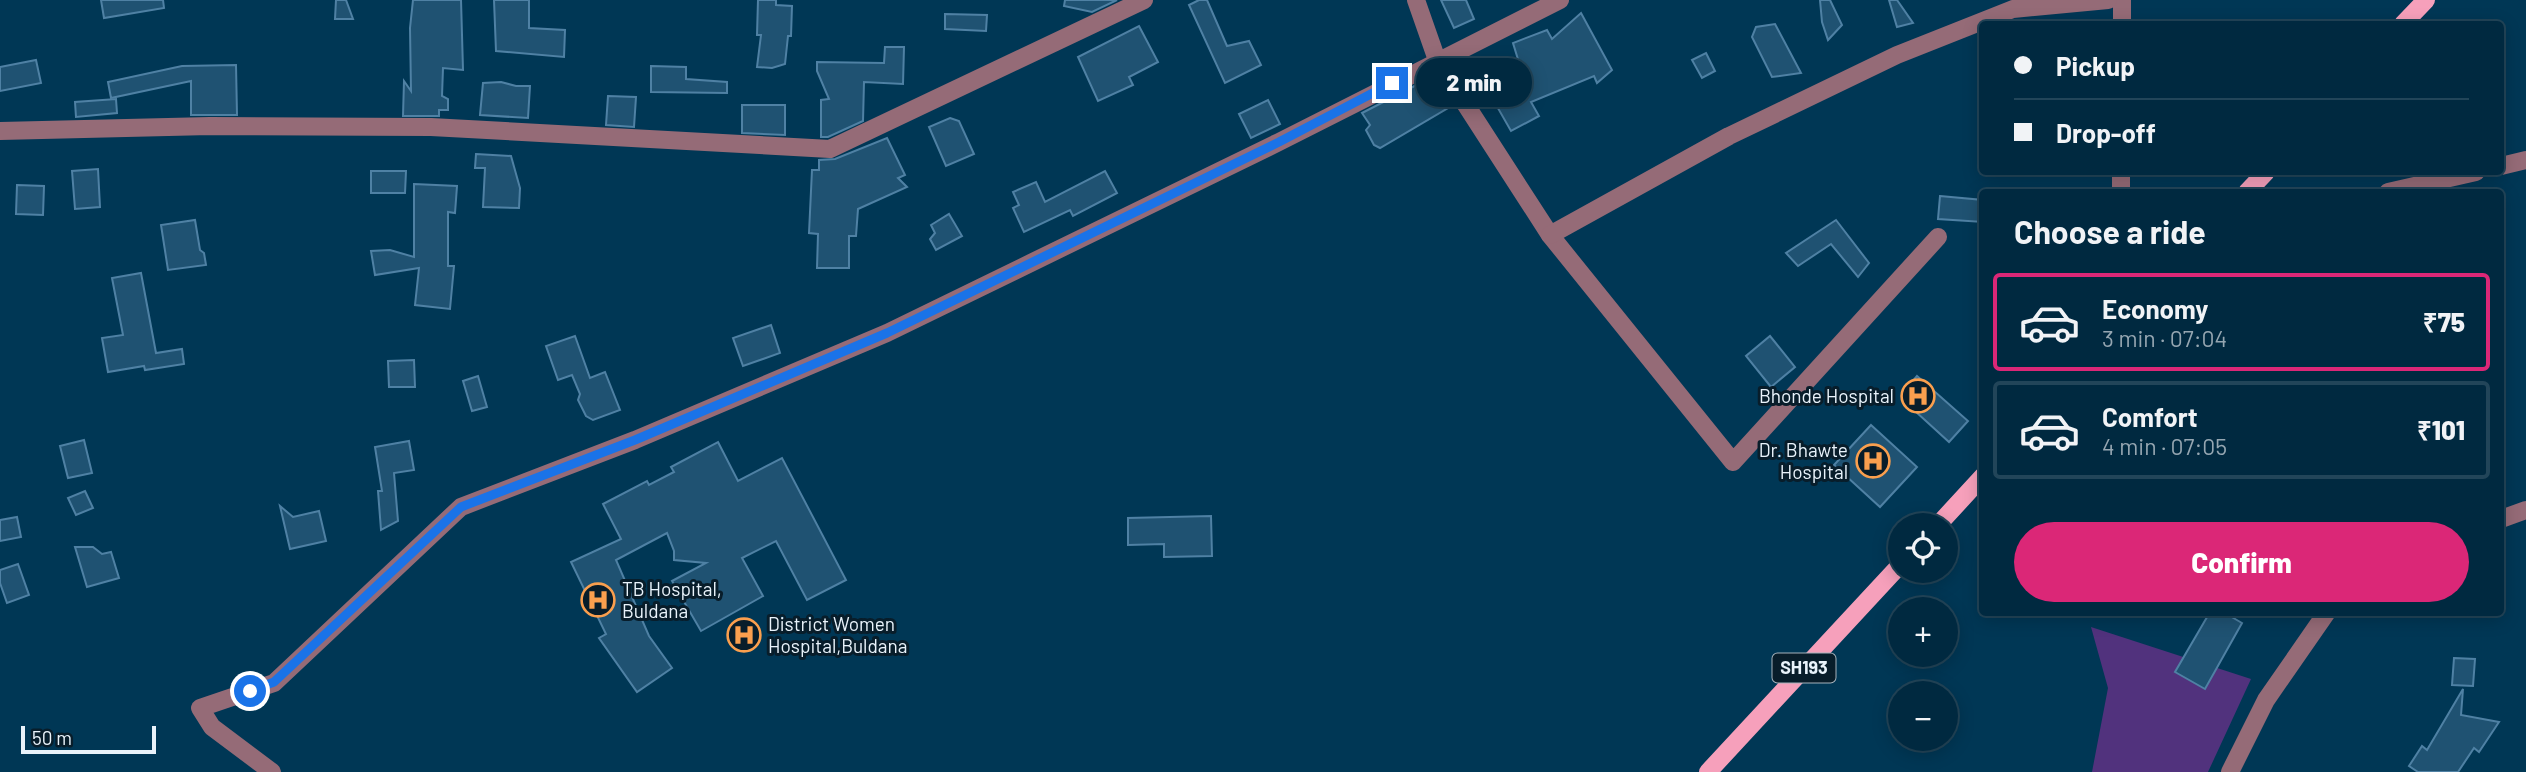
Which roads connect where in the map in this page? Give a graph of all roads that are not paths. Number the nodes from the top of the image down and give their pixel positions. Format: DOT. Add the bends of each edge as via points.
graph roads {
  1 [pos="1144,0"];
  2 [pos="1416,0"];
  3 [pos="1560,0"];
  4 [pos="2108,0"];
  5 [pos="2122,0"];
  6 [pos="2426,0"];
  7 [pos="1983,21"];
  8 [pos="2122,21"];
  9 [pos="2406,21"];
  10 [pos="1979,22"];
  11 [pos="1437,60"];
  12 [pos="0,131"];
  13 [pos="2526,160"];
  14 [pos="2504,165"];
  15 [pos="2263,175"];
  16 [pos="2463,175"];
  17 [pos="2250,189"];
  18 [pos="2401,189"];
  19 [pos="1550,235"];
  20 [pos="1938,237"];
  21 [pos="1979,480"];
  22 [pos="2526,510"];
  23 [pos="1949,513"];
  24 [pos="2504,518"];
  25 [pos="1888,578"];
  26 [pos="2324,616"];
  27 [pos="272,772"];
  28 [pos="1708,772"];
  29 [pos="2230,772"];
  1 -- 12 [label="street" via="830,149 431,127"];
  2 -- 11 [label="street"];
  3 -- 11 [label="street"];
  4 -- 7 [label="street" via="2013,9"];
  5 -- 8 [label="street"];
  6 -- 9 [label="main road"];
  10 -- 19 [label="street" via="1897,55 1729,136"];
  11 -- 19 [label="street"];
  11 -- 27 [label="street" via="887,333 635,440 461,507 274,682 201,708 212,727"];
  13 -- 14 [label="street"];
  15 -- 17 [label="main road"];
  16 -- 18 [label="street"];
  19 -- 20 [label="street" via="1733,462"];
  21 -- 23 [label="main road"];
  22 -- 24 [label="street"];
  25 -- 28 [label="main road, SH193"];
  26 -- 29 [label="street" via="2266,701"];
}
